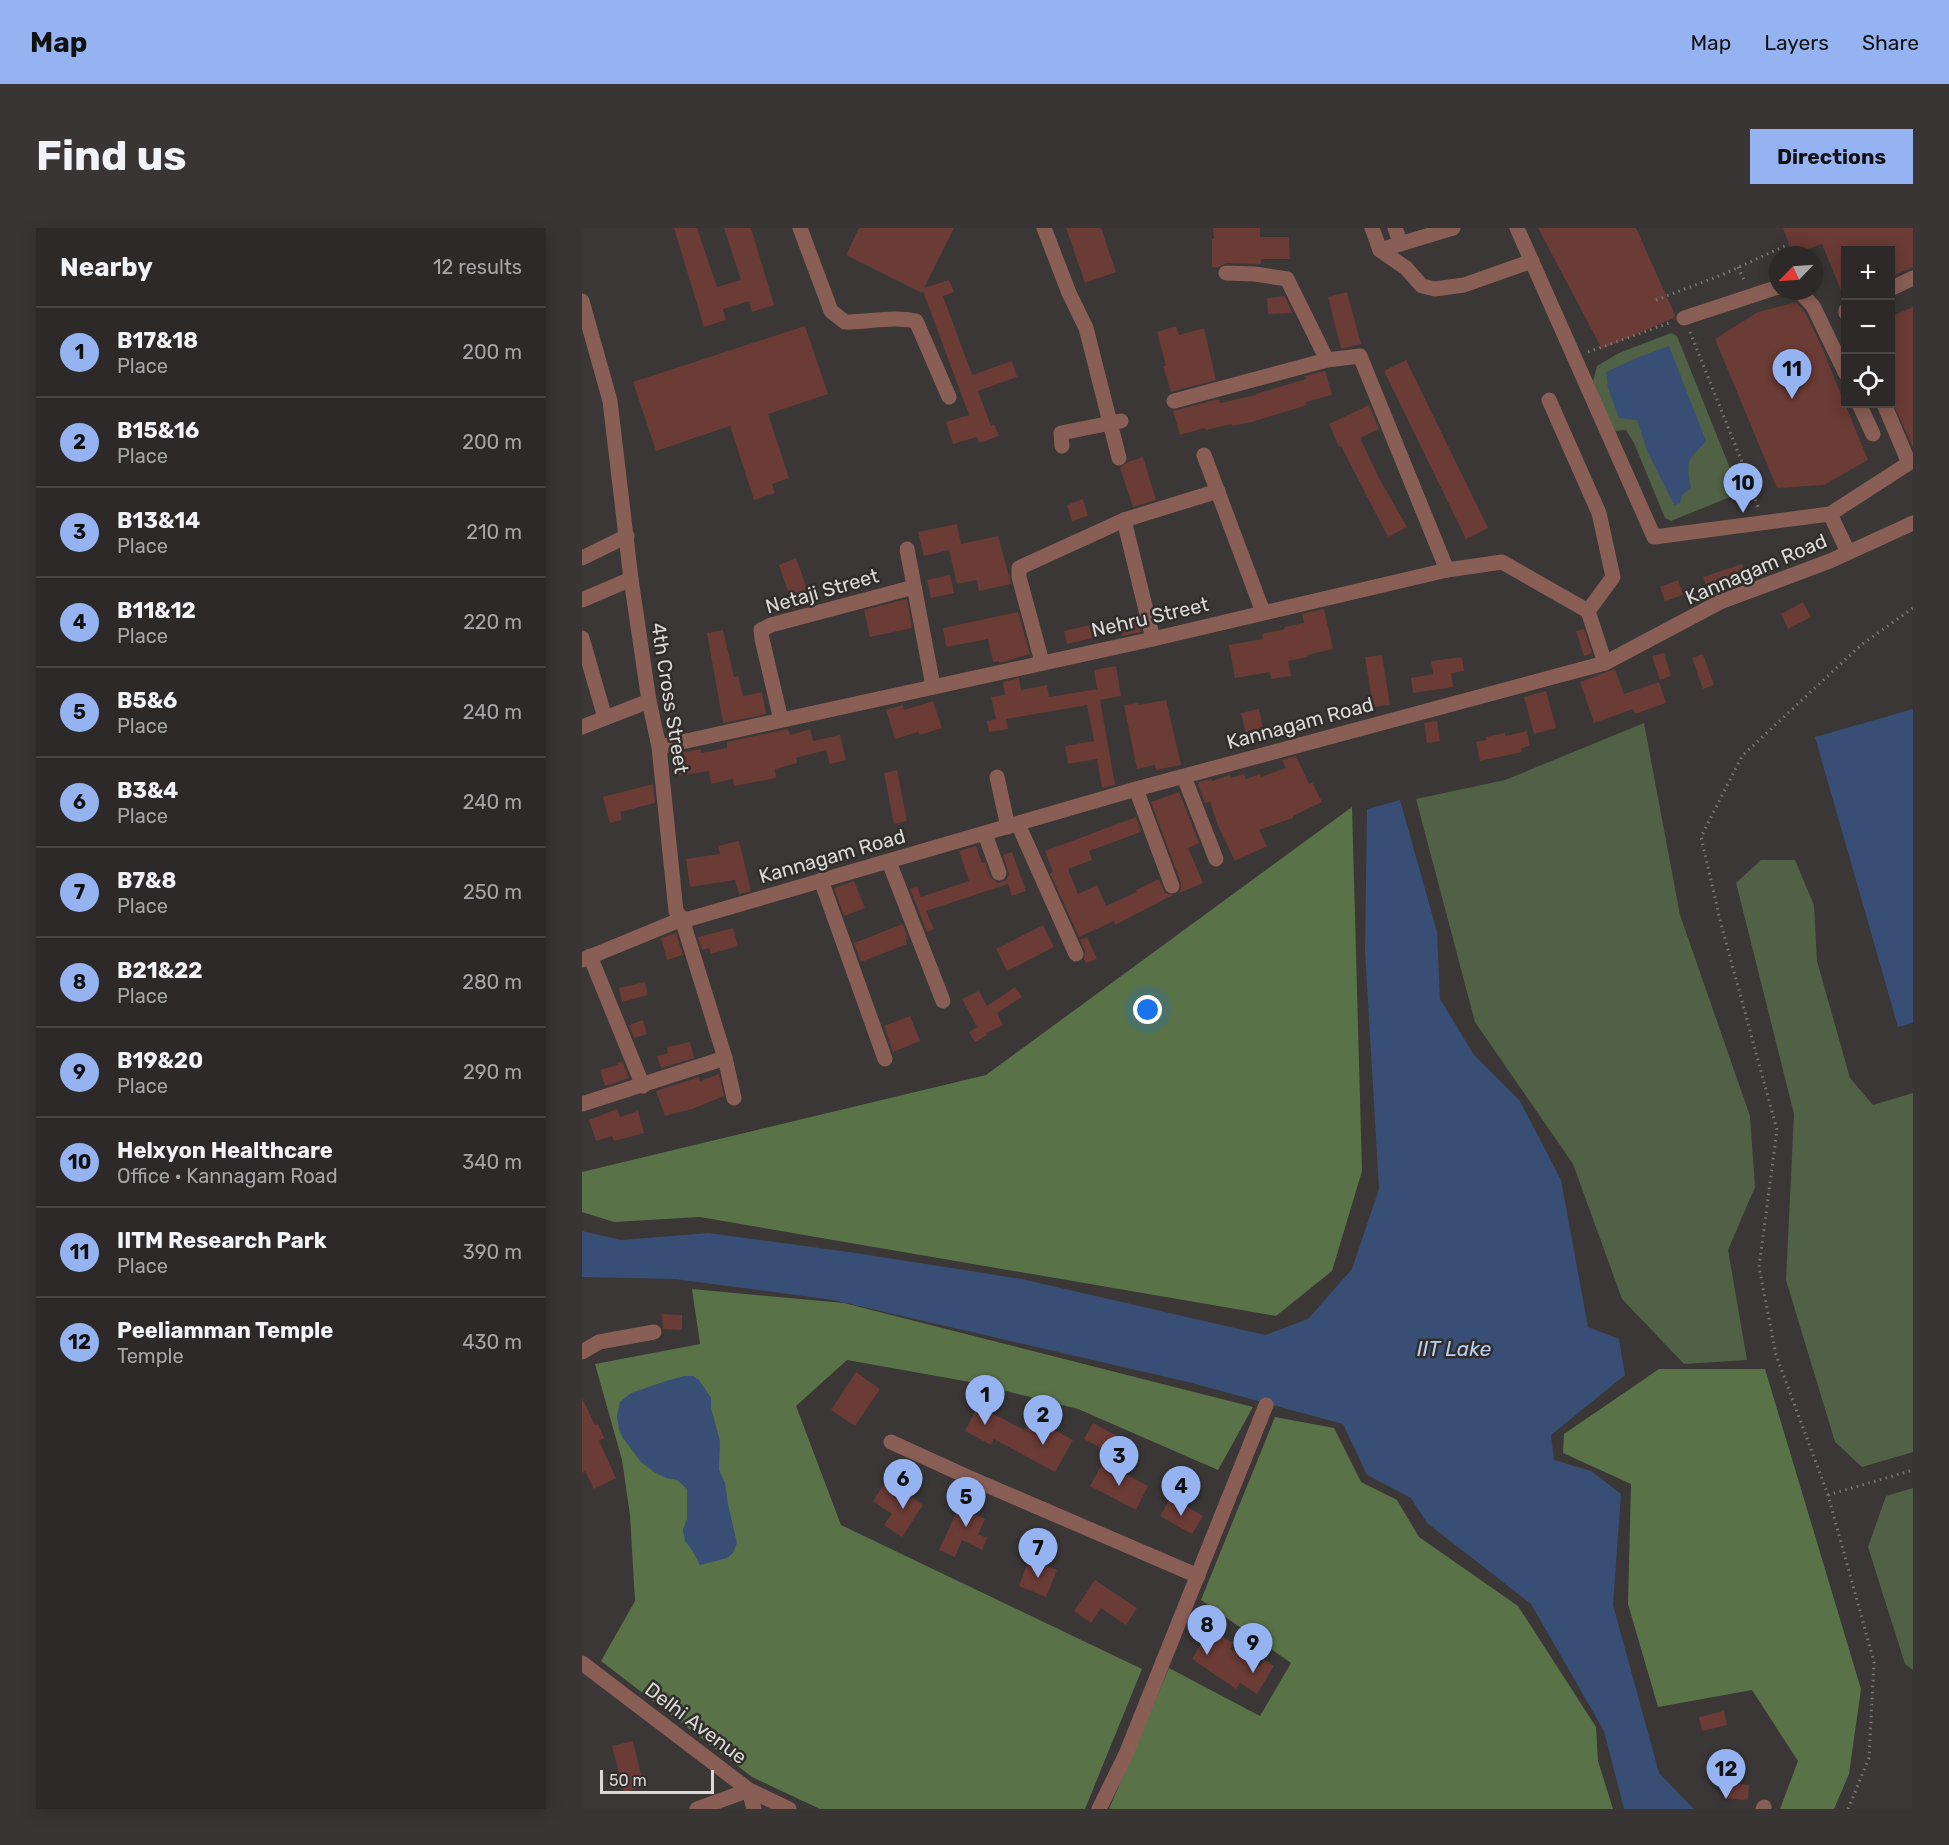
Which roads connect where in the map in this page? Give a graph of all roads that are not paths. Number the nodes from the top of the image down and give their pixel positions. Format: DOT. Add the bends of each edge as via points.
graph roads {
  1 [pos="800,228"];
  2 [pos="1044,228"];
  3 [pos="1372,228"];
  4 [pos="1395,228"];
  5 [pos="1453,228"];
  6 [pos="1517,228"];
  7 [pos="1401,244"];
  8 [pos="1380,250"];
  9 [pos="1532,261"];
  10 [pos="1226,273"];
  11 [pos="1913,278"];
  12 [pos="1895,287"];
  13 [pos="1769,290"];
  14 [pos="1807,300"];
  15 [pos="582,301"];
  16 [pos="1684,318"];
  17 [pos="1327,360"];
  18 [pos="1841,366"];
  19 [pos="949,397"];
  20 [pos="1549,400"];
  21 [pos="1174,401"];
  22 [pos="1861,408"];
  23 [pos="1886,408"];
  24 [pos="1116,422"];
  25 [pos="1873,434"];
  26 [pos="1062,446"];
  27 [pos="1204,455"];
  28 [pos="1119,458"];
  29 [pos="1218,491"];
  30 [pos="1830,514"];
  31 [pos="1124,520"];
  32 [pos="1913,523"];
  33 [pos="627,536"];
  34 [pos="907,549"];
  35 [pos="1848,552"];
  36 [pos="582,558"];
  37 [pos="1447,570"];
  38 [pos="631,579"];
  39 [pos="914,587"];
  40 [pos="582,600"];
  41 [pos="1588,611"];
  42 [pos="1263,612"];
  43 [pos="582,638"];
  44 [pos="1153,639"];
  45 [pos="1042,662"];
  46 [pos="1605,663"];
  47 [pos="933,686"];
  48 [pos="649,701"];
  49 [pos="605,718"];
  50 [pos="781,720"];
  51 [pos="582,727"];
  52 [pos="659,747"];
  53 [pos="997,777"];
  54 [pos="1184,777"];
  55 [pos="1136,789"];
  56 [pos="1013,826"];
  57 [pos="985,834"];
  58 [pos="1216,859"];
  59 [pos="889,862"];
  60 [pos="999,873"];
  61 [pos="821,880"];
  62 [pos="1172,886"];
  63 [pos="681,919"];
  64 [pos="1077,954"];
  65 [pos="586,958"];
  66 [pos="943,1002"];
  67 [pos="725,1058"];
  68 [pos="885,1059"];
  69 [pos="643,1086"];
  70 [pos="734,1098"];
  71 [pos="582,1104"];
  72 [pos="654,1332"];
  73 [pos="582,1353"];
  74 [pos="1266,1405"];
  75 [pos="891,1442"];
  76 [pos="1198,1576"];
  77 [pos="582,1663"];
  78 [pos="749,1790"];
  79 [pos="697,1809"];
  80 [pos="754,1809"];
  81 [pos="789,1809"];
  82 [pos="1099,1809"];
  1 -- 19 [label="street" via="831,311 845,322 901,318 916,321"];
  2 -- 24 [label="street" via="1086,328 1090,376"];
  3 -- 8 [label="street"];
  4 -- 7 [label="street"];
  5 -- 7 [label="street"];
  6 -- 9 [label="street"];
  7 -- 8 [label="street"];
  8 -- 9 [label="street" via="1406,268 1422,286 1435,289 1464,285"];
  9 -- 30 [label="street" via="1654,537"];
  10 -- 17 [label="street" via="1287,279"];
  11 -- 12 [label="street"];
  13 -- 16 [label="street"];
  14 -- 18 [label="street"];
  15 -- 33 [label="street, 4th Cross Street" via="610,401"];
  17 -- 21 [label="street"];
  17 -- 37 [label="street" via="1360,356"];
  20 -- 41 [label="street" via="1599,513 1613,577"];
  22 -- 25 [label="street"];
  23 -- 30 [label="street" via="1909,463"];
  24 -- 26 [label="street" via="1061,433"];
  24 -- 28 [label="street"];
  27 -- 29 [label="street"];
  29 -- 31 [label="street"];
  29 -- 42 [label="street"];
  30 -- 35 [label="street"];
  31 -- 44 [label="street"];
  31 -- 45 [label="street" via="1019,568"];
  32 -- 35 [label="street, Kannagam Road"];
  33 -- 36 [label="street"];
  33 -- 38 [label="street, 4th Cross Street"];
  34 -- 39 [label="street"];
  35 -- 46 [label="street, Kannagam Road" via="1720,602"];
  37 -- 41 [label="street, Nehru Street" via="1502,562"];
  37 -- 42 [label="street, Nehru Street"];
  38 -- 40 [label="street"];
  38 -- 48 [label="street, 4th Cross Street"];
  39 -- 47 [label="street"];
  39 -- 50 [label="street, Netaji Street" via="761,630"];
  41 -- 46 [label="street"];
  42 -- 44 [label="street, Nehru Street"];
  43 -- 49 [label="street"];
  44 -- 45 [label="street, Nehru Street"];
  45 -- 47 [label="street, Nehru Street"];
  46 -- 54 [label="street, Kannagam Road"];
  47 -- 50 [label="street, Nehru Street"];
  48 -- 49 [label="street"];
  48 -- 52 [label="street, 4th Cross Street"];
  49 -- 51 [label="street"];
  50 -- 52 [label="street, Nehru Street"];
  52 -- 63 [label="street, 4th Cross Street" via="676,911"];
  53 -- 56 [label="street"];
  54 -- 55 [label="street, Kannagam Road"];
  54 -- 58 [label="street"];
  55 -- 56 [label="street, Kannagam Road"];
  55 -- 62 [label="street"];
  56 -- 57 [label="street, Kannagam Road"];
  56 -- 64 [label="street"];
  57 -- 59 [label="street, Kannagam Road"];
  57 -- 60 [label="street"];
  59 -- 61 [label="street, Kannagam Road"];
  59 -- 66 [label="street"];
  61 -- 63 [label="street, Kannagam Road"];
  61 -- 68 [label="street"];
  63 -- 65 [label="street, Kannagam Road"];
  63 -- 67 [label="street, 4th Cross Street"];
  65 -- 69 [label="street"];
  67 -- 69 [label="street"];
  67 -- 70 [label="street, 4th Cross Street"];
  69 -- 71 [label="street"];
  72 -- 73 [label="street" via="599,1342"];
  74 -- 76 [label="street"];
  75 -- 76 [label="street"];
  76 -- 82 [label="street" via="1126,1754"];
  77 -- 78 [label="street, Delhi Avenue"];
  78 -- 79 [label="street"];
  78 -- 80 [label="street"];
  78 -- 81 [label="street, Delhi Avenue"];
}
